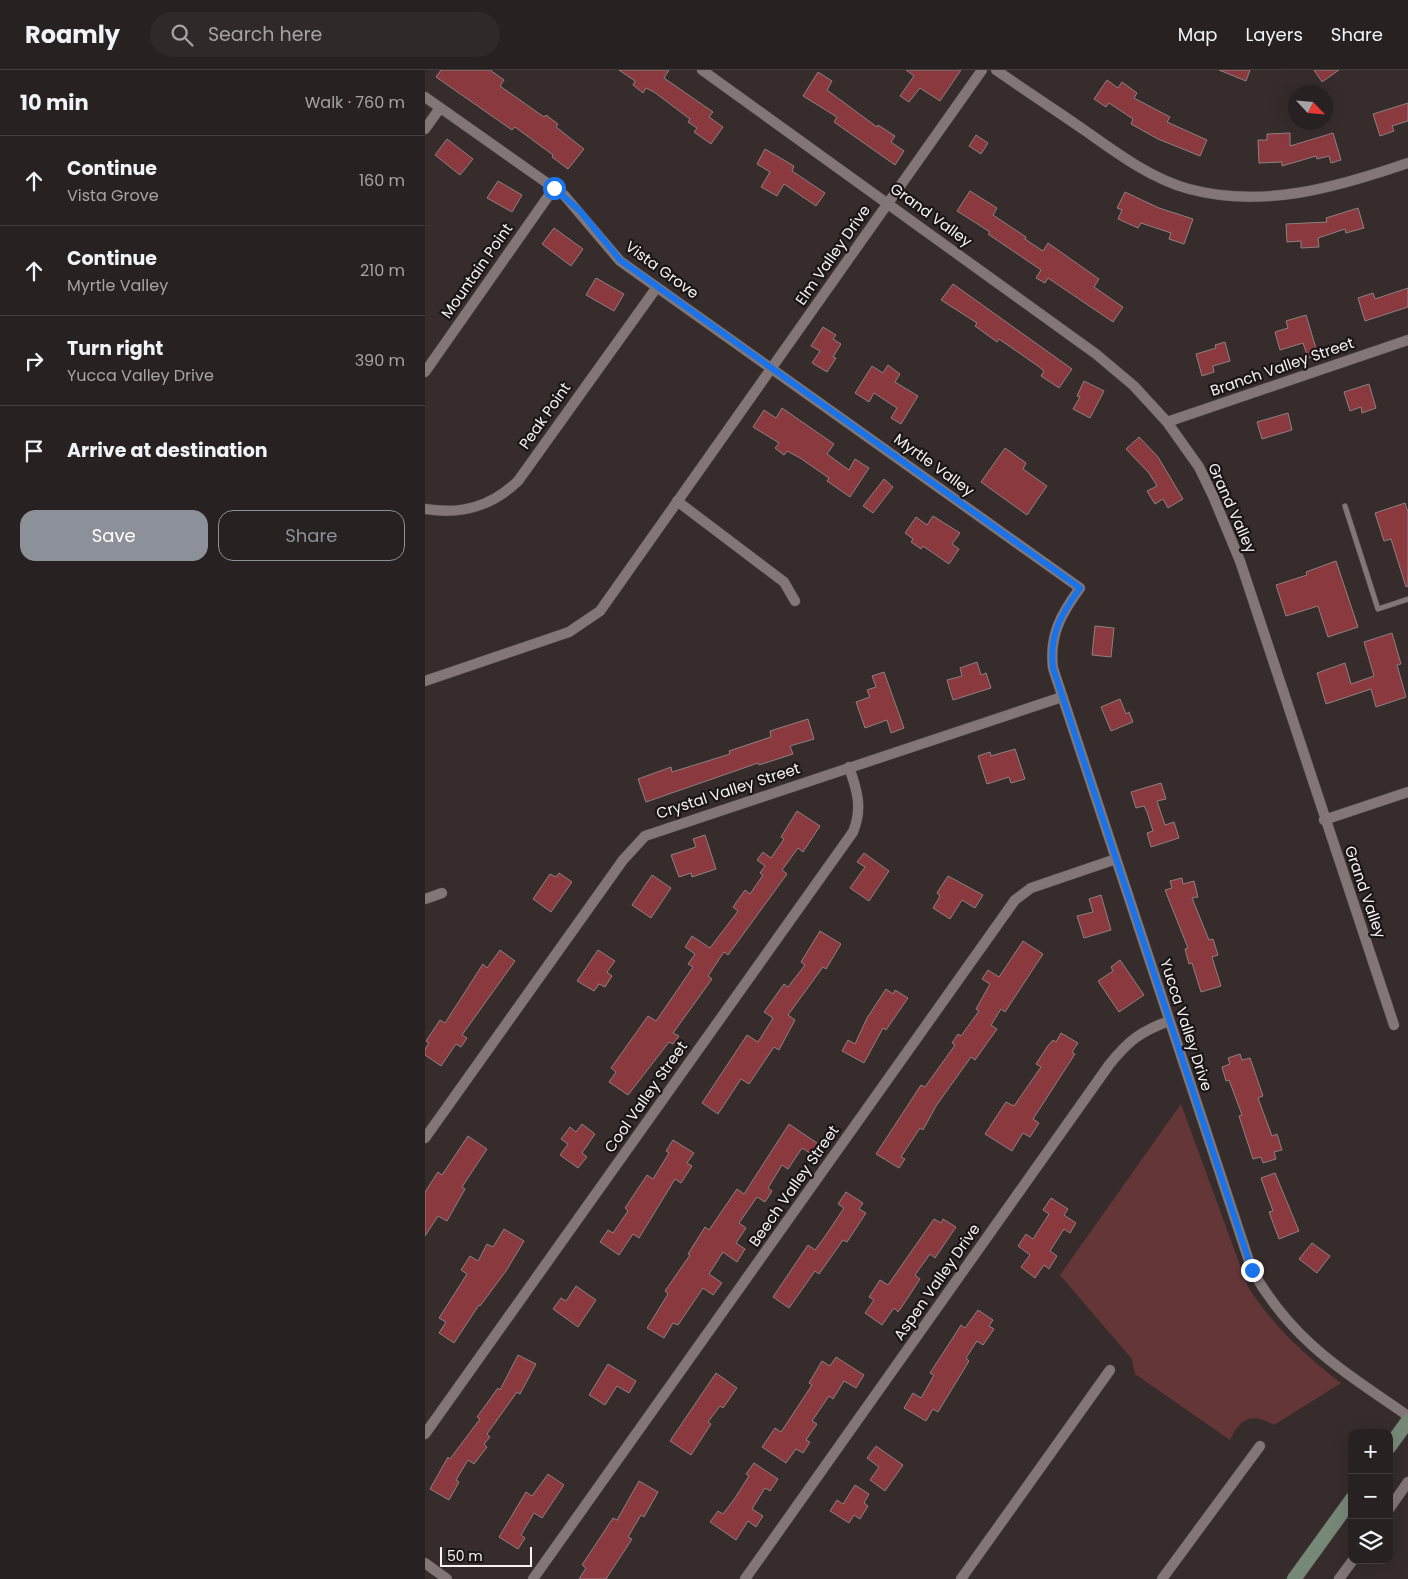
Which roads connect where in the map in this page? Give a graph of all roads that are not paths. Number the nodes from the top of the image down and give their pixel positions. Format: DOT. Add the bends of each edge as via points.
graph roads {
  1 [pos="702,70"];
  2 [pos="982,70"];
  3 [pos="996,70"];
  4 [pos="425,97"];
  5 [pos="440,108"];
  6 [pos="425,129"];
  7 [pos="1408,163"];
  8 [pos="554,188"];
  9 [pos="888,202"];
  10 [pos="657,286"];
  11 [pos="1408,340"];
  12 [pos="772,368"];
  13 [pos="425,372"];
  14 [pos="1167,422"];
  15 [pos="677,501"];
  16 [pos="1345,506"];
  17 [pos="425,509"];
  18 [pos="1080,588"];
  19 [pos="1408,599"];
  20 [pos="795,601"];
  21 [pos="425,681"];
  22 [pos="1062,697"];
  23 [pos="849,767"];
  24 [pos="1408,792"];
  25 [pos="1324,820"];
  26 [pos="1116,859"];
  27 [pos="442,893"];
  28 [pos="425,899"];
  29 [pos="1169,1022"];
  30 [pos="1394,1025"];
  31 [pos="425,1138"];
  32 [pos="1110,1370"];
  33 [pos="1408,1416"];
  34 [pos="1408,1421"];
  35 [pos="425,1434"];
  36 [pos="1393,1442"];
  37 [pos="1260,1446"];
  38 [pos="1408,1482"];
  39 [pos="1393,1503"];
  40 [pos="1348,1505"];
  41 [pos="425,1563"];
  42 [pos="1350,1564"];
  43 [pos="447,1579"];
  44 [pos="533,1579"];
  45 [pos="745,1579"];
  46 [pos="961,1579"];
  47 [pos="1162,1579"];
  48 [pos="1294,1579"];
  49 [pos="1339,1579"];
  1 -- 9 [label="street, Grand Valley"];
  2 -- 9 [label="street, Elm Valley Drive"];
  3 -- 7 [label="street" via="1127,160 1189,189 1234,196 1285,196 1332,187"];
  4 -- 5 [label="street, Vista Grove"];
  5 -- 6 [label="street"];
  5 -- 8 [label="street, Vista Grove"];
  8 -- 10 [label="street, Vista Grove" via="580,211 620,260"];
  8 -- 13 [label="street, Mountain Point"];
  9 -- 12 [label="street, Elm Valley Drive"];
  9 -- 14 [label="street, Grand Valley" via="1096,354 1134,386"];
  10 -- 12 [label="street, Vista Grove"];
  10 -- 17 [label="street, Peak Point" via="509,490 468,510"];
  11 -- 14 [label="street, Branch Valley Street"];
  12 -- 15 [label="street, Elm Valley Drive"];
  12 -- 18 [label="street, Myrtle Valley"];
  14 -- 25 [label="street, Grand Valley" via="1205,478 1240,561"];
  15 -- 20 [label="street" via="784,582"];
  15 -- 21 [label="street, Elm Valley Drive" via="600,611 569,632"];
  16 -- 19 [label="lane" via="1378,609"];
  18 -- 22 [label="street, Yucca Valley Drive" via="1063,610 1052,639 1053,668"];
  22 -- 23 [label="street, Crystal Valley Street"];
  22 -- 26 [label="street, Yucca Valley Drive"];
  23 -- 31 [label="street, Crystal Valley Street" via="645,836 617,868"];
  23 -- 35 [label="street, Cool Valley Street" via="859,800 859,816 853,832"];
  24 -- 25 [label="street"];
  25 -- 30 [label="street, Grand Valley"];
  26 -- 29 [label="street, Yucca Valley Drive"];
  26 -- 44 [label="street, Beech Valley Street" via="1031,888 1015,900"];
  27 -- 28 [label="street"];
  29 -- 33 [label="street, Yucca Valley Drive" via="1252,1270 1265,1293 1309,1344"];
  29 -- 45 [label="street, Aspen Valley Drive" via="1134,1038 1109,1065"];
  32 -- 46 [label="street"];
  34 -- 36 [label="street"];
  37 -- 47 [label="street"];
  38 -- 39 [label="street"];
  40 -- 48 [label="street"];
  41 -- 43 [label="street"];
  42 -- 49 [label="street"];
}
